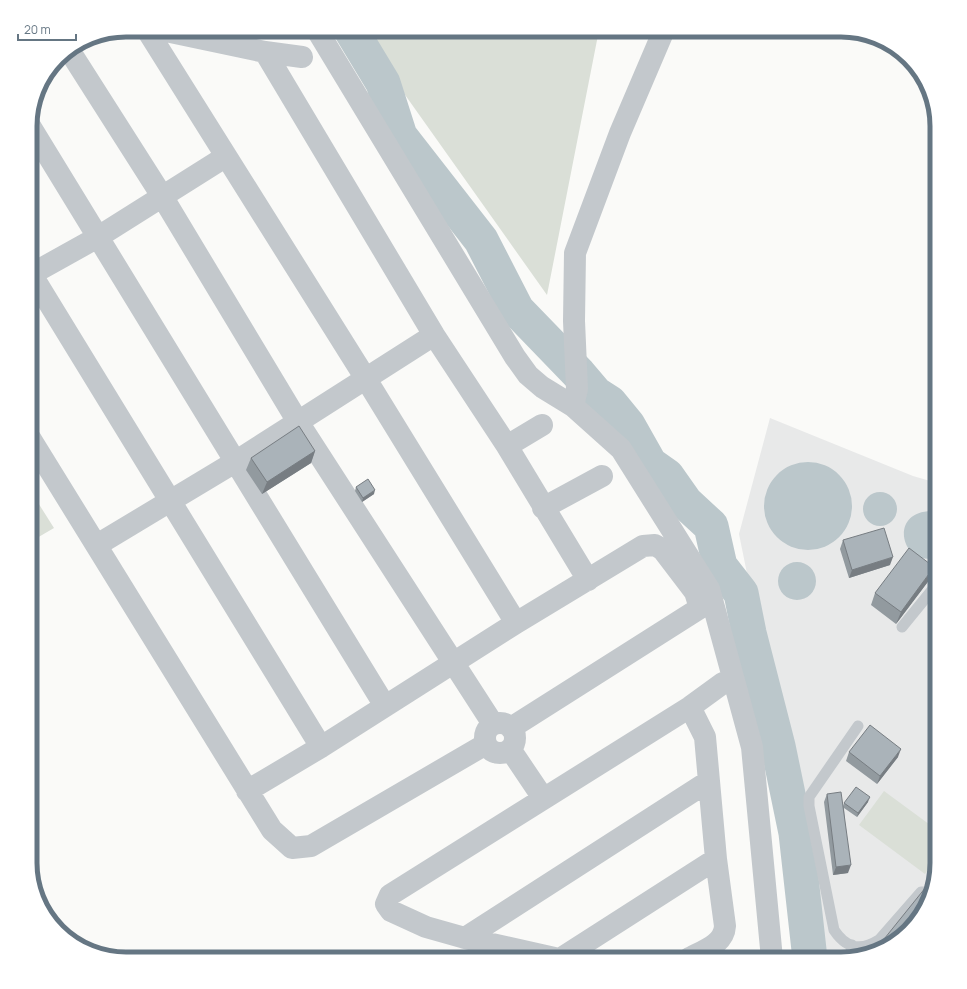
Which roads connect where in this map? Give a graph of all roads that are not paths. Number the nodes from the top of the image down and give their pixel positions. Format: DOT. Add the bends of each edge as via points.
graph roads {
  1 [pos="151,37"];
  2 [pos="194,37"];
  3 [pos="321,37"];
  4 [pos="661,37"];
  5 [pos="265,52"];
  6 [pos="72,55"];
  7 [pos="302,57"];
  8 [pos="37,137"];
  9 [pos="226,157"];
  10 [pos="162,196"];
  11 [pos="98,237"];
  12 [pos="37,271"];
  13 [pos="37,284"];
  14 [pos="434,335"];
  15 [pos="366,379"];
  16 [pos="575,397"];
  17 [pos="298,422"];
  18 [pos="542,425"];
  19 [pos="507,446"];
  20 [pos="37,449"];
  21 [pos="235,462"];
  22 [pos="602,476"];
  23 [pos="170,500"];
  24 [pos="543,508"];
  25 [pos="97,545"];
  26 [pos="588,580"];
  27 [pos="930,593"];
  28 [pos="516,623"];
  29 [pos="902,628"];
  30 [pos="454,663"];
  31 [pos="723,683"];
  32 [pos="385,706"];
  33 [pos="690,707"];
  34 [pos="858,726"];
  35 [pos="505,734"];
  36 [pos="322,747"];
  37 [pos="709,782"];
  38 [pos="247,791"];
  39 [pos="543,798"];
  40 [pos="716,859"];
  41 [pos="925,892"];
  42 [pos="465,938"];
  43 [pos="852,945"];
  44 [pos="862,949"];
  45 [pos="862,949"];
  46 [pos="851,951"];
  47 [pos="528,952"];
  48 [pos="571,952"];
  49 [pos="700,952"];
  50 [pos="771,952"];
  1 -- 9 [label="street"];
  2 -- 5 [label="street"];
  3 -- 16 [label="street" via="515,357 542,387"];
  4 -- 16 [label="street" via="620,133 575,253"];
  5 -- 7 [label="street"];
  5 -- 14 [label="street"];
  6 -- 10 [label="street"];
  8 -- 11 [label="street"];
  9 -- 10 [label="street"];
  9 -- 15 [label="street"];
  10 -- 11 [label="street"];
  10 -- 17 [label="street"];
  11 -- 12 [label="street"];
  11 -- 21 [label="street"];
  13 -- 23 [label="street"];
  14 -- 15 [label="street"];
  14 -- 19 [label="street"];
  15 -- 17 [label="street"];
  15 -- 28 [label="street"];
  16 -- 50 [label="street" via="621,449 708,589 752,747"];
  17 -- 21 [label="street"];
  17 -- 30 [label="street"];
  18 -- 19 [label="street"];
  19 -- 24 [label="street"];
  20 -- 25 [label="street"];
  21 -- 23 [label="street"];
  21 -- 32 [label="street"];
  22 -- 24 [label="street"];
  23 -- 25 [label="street"];
  23 -- 36 [label="street"];
  24 -- 26 [label="street"];
  25 -- 38 [label="street"];
  26 -- 28 [label="street"];
  26 -- 35 [label="street" via="643,546 655,545 663,550 695,592 700,608"];
  27 -- 29 [label="lane"];
  28 -- 30 [label="street"];
  30 -- 32 [label="street"];
  30 -- 35 [label="street"];
  31 -- 33 [label="street"];
  32 -- 36 [label="street"];
  33 -- 37 [label="street" via="705,737"];
  33 -- 39 [label="street"];
  34 -- 43 [label="lane" via="809,798 834,930 840,939"];
  35 -- 38 [label="street" via="504,753 496,753 486,744 304,848 292,848 272,830"];
  35 -- 39 [label="street"];
  36 -- 38 [label="street"];
  37 -- 40 [label="street"];
  37 -- 42 [label="street"];
  39 -- 42 [label="street" via="390,895 386,904 391,911 426,927"];
  40 -- 48 [label="street"];
  40 -- 49 [label="street" via="724,934 716,943"];
  41 -- 45 [label="lane" via="921,892 879,940"];
  42 -- 47 [label="street"];
  43 -- 44 [label="lane"];
  43 -- 46 [label="lane"];
}
